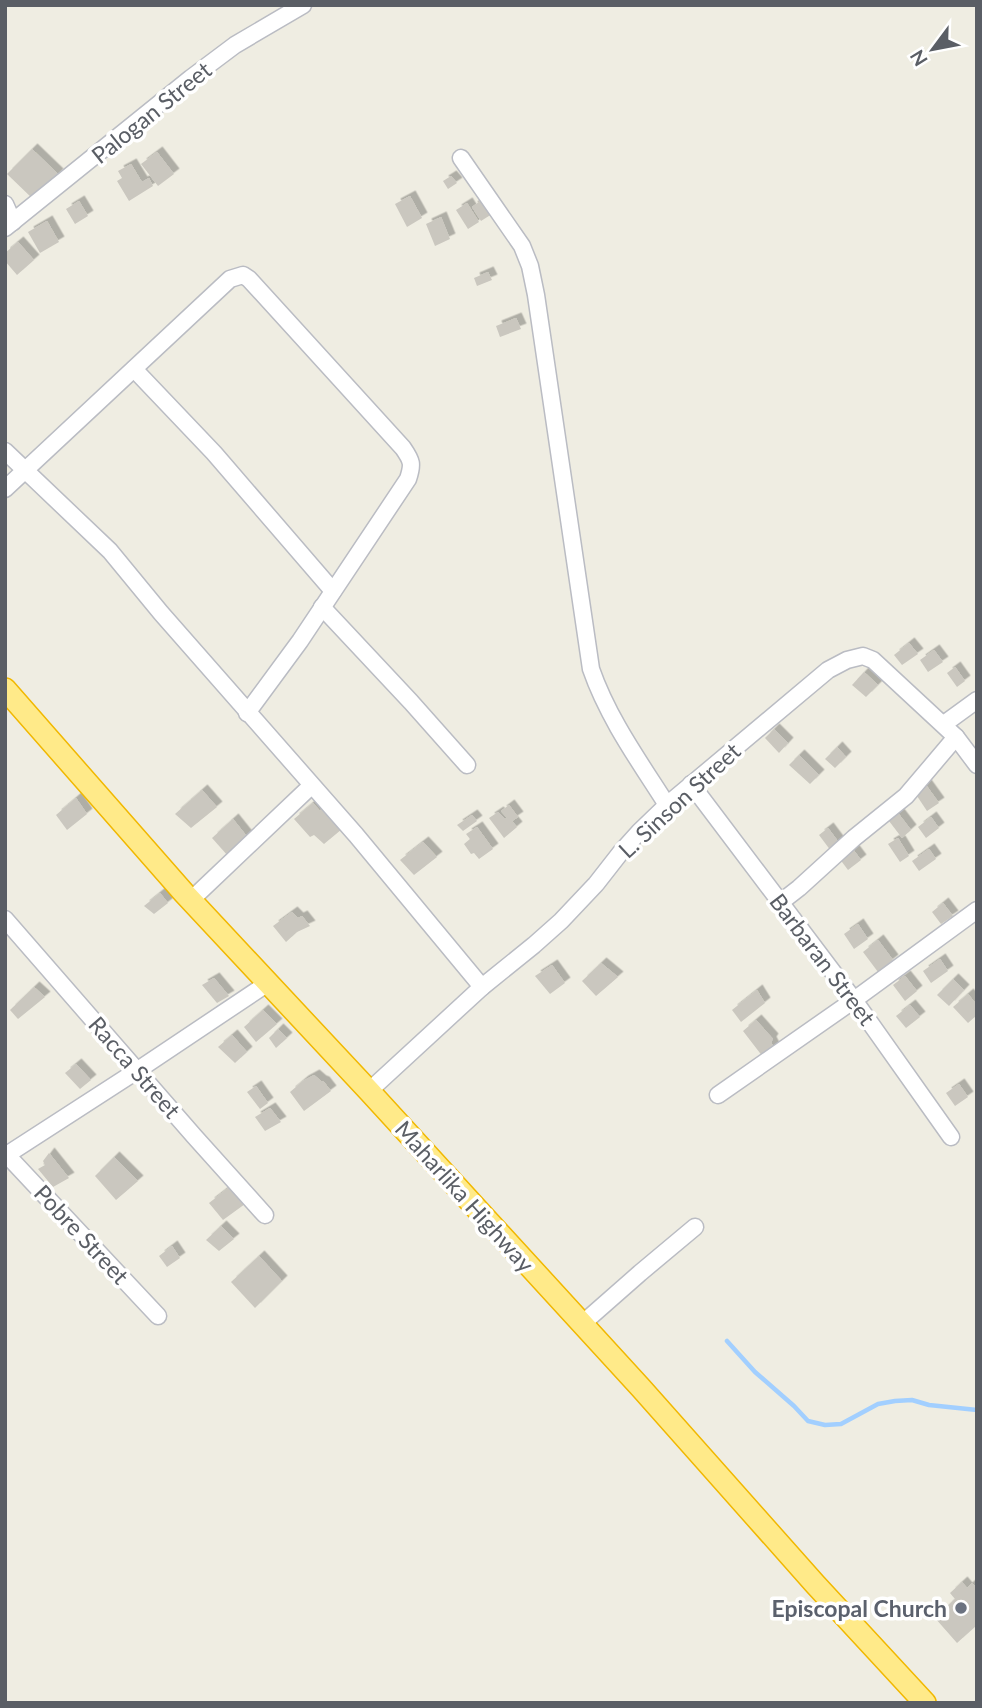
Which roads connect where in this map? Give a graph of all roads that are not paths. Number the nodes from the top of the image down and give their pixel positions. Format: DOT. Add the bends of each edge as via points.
graph roads {
  1 [pos="303,5"];
  2 [pos="461,158"];
  3 [pos="5,204"];
  4 [pos="9,225"];
  5 [pos="134,369"];
  6 [pos="5,451"];
  7 [pos="25,469"];
  8 [pos="5,489"];
  9 [pos="333,591"];
  10 [pos="322,607"];
  11 [pos="5,689"];
  12 [pos="977,700"];
  13 [pos="247,712"];
  14 [pos="944,724"];
  15 [pos="956,737"];
  16 [pos="467,765"];
  17 [pos="977,765"];
  18 [pos="691,784"];
  19 [pos="312,786"];
  20 [pos="667,805"];
  21 [pos="191,900"];
  22 [pos="780,902"];
  23 [pos="977,910"];
  24 [pos="5,919"];
  25 [pos="268,983"];
  26 [pos="482,988"];
  27 [pos="854,1000"];
  28 [pos="138,1070"];
  29 [pos="369,1091"];
  30 [pos="718,1095"];
  31 [pos="951,1137"];
  32 [pos="6,1155"];
  33 [pos="265,1215"];
  34 [pos="695,1227"];
  35 [pos="158,1316"];
  36 [pos="582,1324"];
  37 [pos="925,1703"];
  1 -- 4 [label="street, Palogan Street" via="235,45"];
  2 -- 20 [label="street" via="528,260 591,669 615,723"];
  3 -- 4 [label="street"];
  5 -- 7 [label="street"];
  5 -- 9 [label="street" via="214,453"];
  5 -- 9 [label="street" via="230,279 243,275 403,448 411,459 408,480"];
  6 -- 7 [label="street"];
  7 -- 8 [label="street"];
  7 -- 13 [label="street" via="110,551"];
  9 -- 10 [label="street"];
  10 -- 13 [label="street"];
  10 -- 16 [label="street"];
  11 -- 21 [label="highway, Maharlika Highway"];
  12 -- 14 [label="street"];
  13 -- 19 [label="street"];
  14 -- 15 [label="street"];
  14 -- 18 [label="street, L. Sinson Street" via="863,656 828,670"];
  15 -- 17 [label="street"];
  15 -- 22 [label="street" via="906,796"];
  18 -- 20 [label="street, L. Sinson Street"];
  18 -- 22 [label="street, Barbaran Street"];
  19 -- 21 [label="street"];
  19 -- 26 [label="street"];
  20 -- 26 [label="street, L. Sinson Street" via="570,912"];
  21 -- 25 [label="highway, Maharlika Highway"];
  22 -- 27 [label="street, Barbaran Street"];
  23 -- 27 [label="street"];
  24 -- 28 [label="street, Racca Street"];
  25 -- 28 [label="street"];
  25 -- 29 [label="highway, Maharlika Highway"];
  26 -- 29 [label="street, L. Sinson Street"];
  27 -- 30 [label="street"];
  27 -- 31 [label="street, Barbaran Street"];
  28 -- 32 [label="street"];
  28 -- 33 [label="street, Racca Street"];
  29 -- 36 [label="highway, Maharlika Highway"];
  32 -- 35 [label="street, Pobre Street"];
  34 -- 36 [label="street"];
  36 -- 37 [label="highway, Maharlika Highway"];
}
